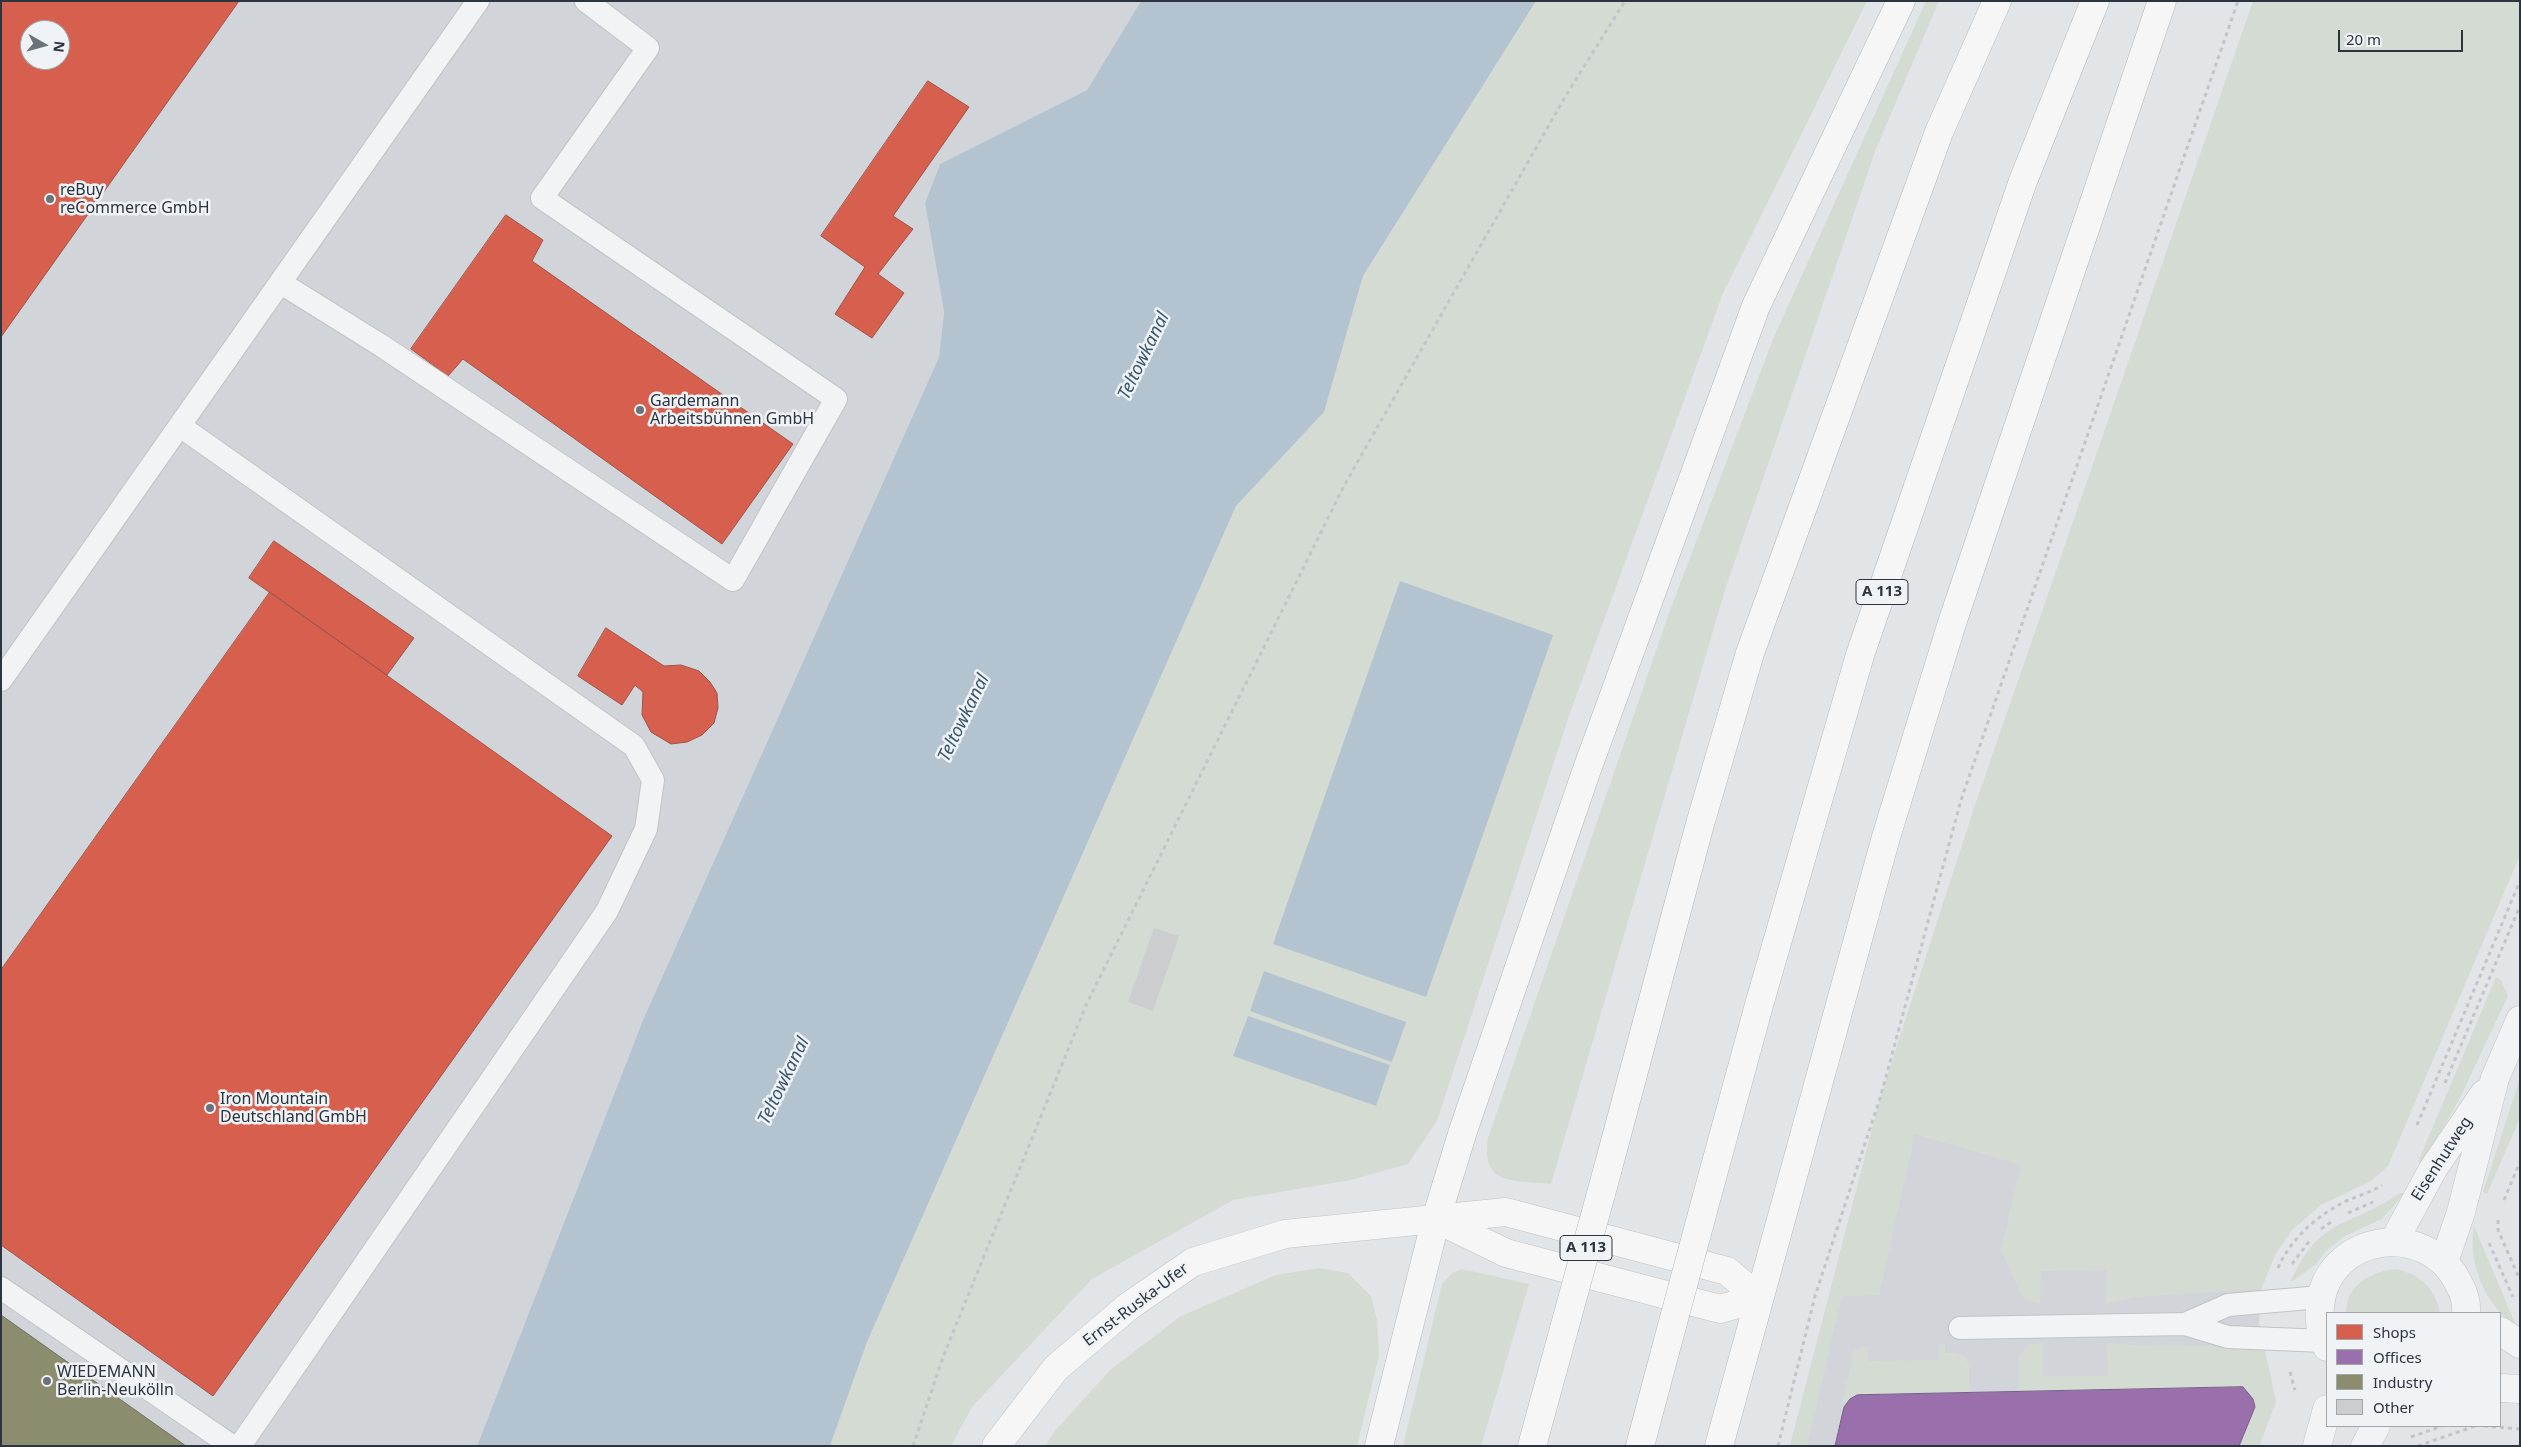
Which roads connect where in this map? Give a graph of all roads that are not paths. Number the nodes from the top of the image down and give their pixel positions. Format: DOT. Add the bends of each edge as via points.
graph roads {
  1 [pos="478,1"];
  2 [pos="586,1"];
  3 [pos="1901,1"];
  4 [pos="1997,1"];
  5 [pos="2095,1"];
  6 [pos="2162,1"];
  7 [pos="281,283"];
  8 [pos="180,426"];
  9 [pos="1,680"];
  10 [pos="2520,1020"];
  11 [pos="2495,1078"];
  12 [pos="1436,1219"];
  13 [pos="2394,1242"];
  14 [pos="2444,1262"];
  15 [pos="1,1288"];
  16 [pos="2321,1297"];
  17 [pos="1759,1298"];
  18 [pos="2468,1312"];
  19 [pos="2185,1324"];
  20 [pos="1960,1328"];
  21 [pos="2501,1332"];
  22 [pos="2325,1344"];
  23 [pos="2520,1344"];
  24 [pos="2501,1388"];
  25 [pos="2520,1389"];
  26 [pos="2326,1413"];
  27 [pos="2375,1427"];
  28 [pos="232,1446"];
  29 [pos="240,1446"];
  30 [pos="996,1446"];
  31 [pos="1379,1446"];
  32 [pos="1532,1446"];
  33 [pos="1640,1446"];
  34 [pos="1719,1446"];
  35 [pos="2317,1446"];
  36 [pos="2364,1446"];
  1 -- 7 [label="lane"];
  2 -- 7 [label="lane" via="648,48 542,198 836,399 733,580 382,346"];
  3 -- 12 [label="main road" via="1756,306 1586,772"];
  4 -- 32 [label="main road, A 113, bridge" via="1939,132 1750,653 1700,824"];
  5 -- 33 [label="main road, A 113, bridge" via="2023,181 1860,655 1762,996"];
  6 -- 17 [label="main road" via="1952,623 1886,837"];
  7 -- 8 [label="lane"];
  8 -- 9 [label="lane"];
  8 -- 29 [label="lane" via="634,746 653,780 646,828 607,911"];
  10 -- 11 [label="street, Eisenhutweg"];
  11 -- 13 [label="street, Eisenhutweg" via="2433,1169"];
  11 -- 14 [label="street, Eisenhutweg" via="2461,1212"];
  12 -- 17 [label="main road" via="1506,1253 1720,1309"];
  12 -- 17 [label="main road, Ernst-Ruska-Ufer" via="1506,1212 1727,1270"];
  12 -- 30 [label="main road, Ernst-Ruska-Ufer" via="1285,1234 1193,1262 1129,1306 1056,1368"];
  12 -- 31 [label="main road"];
  13 -- 14 [label="street" via="2412,1244"];
  13 -- 16 [label="street" via="2374,1243 2340,1263 2328,1279"];
  14 -- 18 [label="street" via="2456,1276"];
  15 -- 28 [label="lane"];
  16 -- 19 [label="lane" via="2228,1305"];
  16 -- 22 [label="street" via="2319,1319"];
  17 -- 34 [label="main road"];
  19 -- 20 [label="lane"];
  19 -- 22 [label="lane" via="2228,1337"];
  21 -- 23 [label="street"];
  24 -- 25 [label="street"];
  26 -- 35 [label="street"];
  27 -- 36 [label="street"];
}
